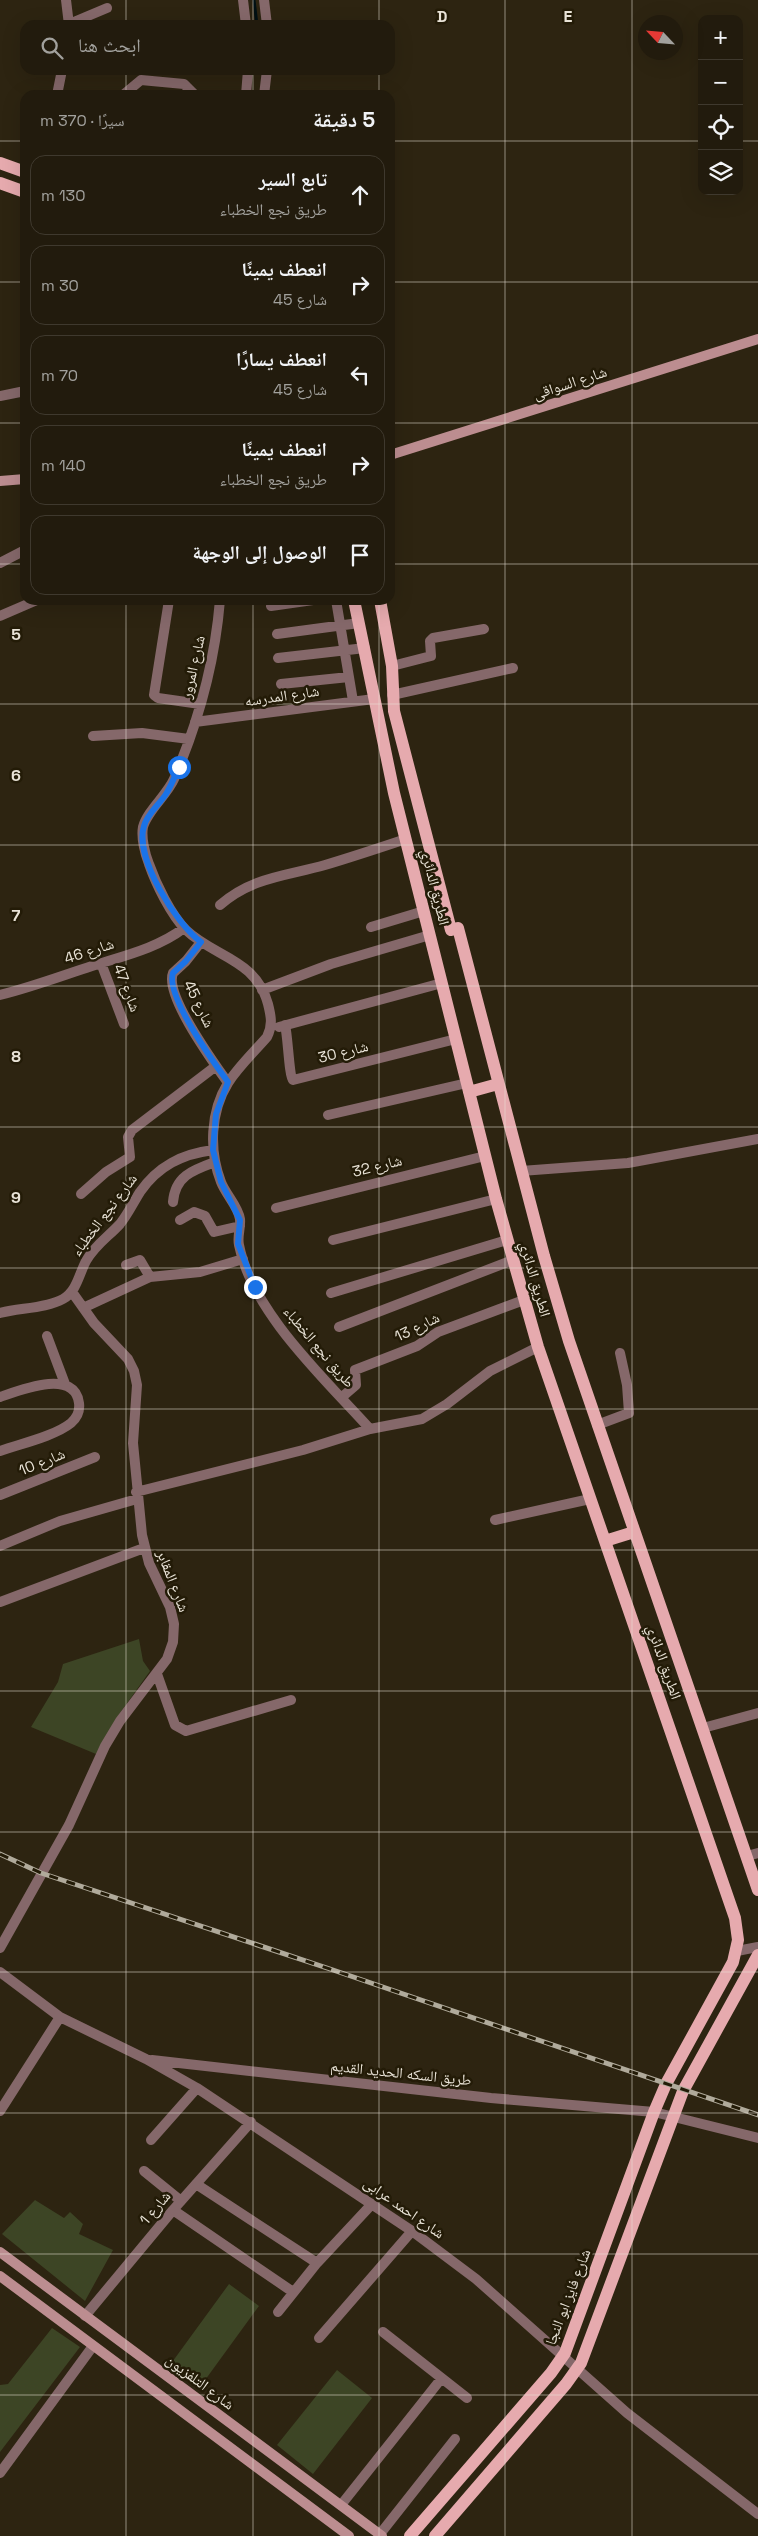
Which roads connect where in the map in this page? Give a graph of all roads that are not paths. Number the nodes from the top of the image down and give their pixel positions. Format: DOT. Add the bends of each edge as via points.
graph roads {
  1 [pos="66,0"];
  2 [pos="243,0"];
  3 [pos="264,0"];
  4 [pos="108,8"];
  5 [pos="68,20"];
  6 [pos="79,20"];
  7 [pos="245,20"];
  8 [pos="266,20"];
  9 [pos="61,75"];
  10 [pos="248,75"];
  11 [pos="266,75"];
  12 [pos="58,90"];
  13 [pos="131,90"];
  14 [pos="190,90"];
  15 [pos="246,90"];
  16 [pos="265,90"];
  17 [pos="0,163"];
  18 [pos="20,170"];
  19 [pos="0,183"];
  20 [pos="20,190"];
  21 [pos="758,339"];
  22 [pos="20,392"];
  23 [pos="0,396"];
  24 [pos="395,453"];
  25 [pos="20,479"];
  26 [pos="0,481"];
  27 [pos="20,553"];
  28 [pos="0,563"];
  29 [pos="25,605"];
  30 [pos="168,605"];
  31 [pos="219,605"];
  32 [pos="278,605"];
  33 [pos="337,605"];
  34 [pos="355,605"];
  35 [pos="381,605"];
  36 [pos="271,606"];
  37 [pos="0,616"];
  38 [pos="359,623"];
  39 [pos="341,625"];
  40 [pos="484,629"];
  41 [pos="277,634"];
  42 [pos="365,648"];
  43 [pos="345,650"];
  44 [pos="278,658"];
  45 [pos="392,666"];
  46 [pos="514,668"];
  47 [pos="349,677"];
  48 [pos="281,684"];
  49 [pos="392,695"];
  50 [pos="374,698"];
  51 [pos="353,701"];
  52 [pos="200,704"];
  53 [pos="195,722"];
  54 [pos="94,736"];
  55 [pos="189,739"];
  56 [pos="406,839"];
  57 [pos="220,905"];
  58 [pos="424,911"];
  59 [pos="371,927"];
  60 [pos="184,928"];
  61 [pos="430,935"];
  62 [pos="201,942"];
  63 [pos="101,963"];
  64 [pos="442,983"];
  65 [pos="262,990"];
  66 [pos="0,995"];
  67 [pos="124,1024"];
  68 [pos="285,1025"];
  69 [pos="271,1029"];
  70 [pos="456,1039"];
  71 [pos="216,1066"];
  72 [pos="228,1082"];
  73 [pos="498,1084"];
  74 [pos="468,1088"];
  75 [pos="328,1115"];
  76 [pos="758,1139"];
  77 [pos="213,1150"];
  78 [pos="485,1156"];
  79 [pos="215,1162"];
  80 [pos="521,1170"];
  81 [pos="81,1194"];
  82 [pos="496,1199"];
  83 [pos="173,1202"];
  84 [pos="276,1208"];
  85 [pos="180,1220"];
  86 [pos="240,1226"];
  87 [pos="333,1240"];
  88 [pos="507,1240"];
  89 [pos="243,1259"];
  90 [pos="513,1260"];
  91 [pos="126,1265"];
  92 [pos="150,1277"];
  93 [pos="72,1292"];
  94 [pos="331,1293"];
  95 [pos="524,1300"];
  96 [pos="83,1308"];
  97 [pos="0,1313"];
  98 [pos="339,1327"];
  99 [pos="47,1336"];
  100 [pos="538,1347"];
  101 [pos="620,1353"];
  102 [pos="66,1384"];
  103 [pos="0,1397"];
  104 [pos="342,1397"];
  105 [pos="597,1425"];
  106 [pos="370,1428"];
  107 [pos="0,1451"];
  108 [pos="95,1457"];
  109 [pos="0,1495"];
  110 [pos="136,1495"];
  111 [pos="590,1499"];
  112 [pos="495,1520"];
  113 [pos="634,1532"];
  114 [pos="605,1542"];
  115 [pos="0,1546"];
  116 [pos="144,1548"];
  117 [pos="0,1602"];
  118 [pos="157,1674"];
  119 [pos="291,1700"];
  120 [pos="758,1713"];
  121 [pos="703,1728"];
  122 [pos="753,1854"];
  123 [pos="758,1890"];
  124 [pos="758,1947"];
  125 [pos="0,1948"];
  126 [pos="736,1952"];
  127 [pos="758,1955"];
  128 [pos="0,1972"];
  129 [pos="60,2017"];
  130 [pos="146,2059"];
  131 [pos="666,2084"];
  132 [pos="197,2088"];
  133 [pos="0,2111"];
  134 [pos="654,2112"];
  135 [pos="673,2116"];
  136 [pos="251,2122"];
  137 [pos="758,2138"];
  138 [pos="151,2140"];
  139 [pos="144,2171"];
  140 [pos="196,2184"];
  141 [pos="181,2201"];
  142 [pos="372,2204"];
  143 [pos="173,2210"];
  144 [pos="412,2231"];
  145 [pos="0,2252"];
  146 [pos="317,2264"];
  147 [pos="0,2276"];
  148 [pos="293,2292"];
  149 [pos="278,2312"];
  150 [pos="85,2316"];
  151 [pos="383,2332"];
  152 [pos="319,2338"];
  153 [pos="93,2346"];
  154 [pos="563,2357"];
  155 [pos="576,2371"];
  156 [pos="442,2379"];
  157 [pos="467,2398"];
  158 [pos="455,2439"];
  159 [pos="0,2472"];
  160 [pos="341,2505"];
  161 [pos="758,2514"];
  162 [pos="381,2535"];
  163 [pos="349,2536"];
  164 [pos="410,2536"];
  165 [pos="435,2536"];
  1 -- 5 [label="street"];
  2 -- 7 [label="street"];
  3 -- 8 [label="street"];
  4 -- 6 [label="street"];
  9 -- 12 [label="street"];
  10 -- 15 [label="street"];
  11 -- 16 [label="street"];
  13 -- 14 [label="street" via="142,80 184,84"];
  17 -- 18 [label="main road"];
  19 -- 20 [label="main road"];
  21 -- 24 [label="main road, شارع السواقى"];
  22 -- 23 [label="street"];
  25 -- 26 [label="main road"];
  27 -- 28 [label="street"];
  29 -- 37 [label="street"];
  30 -- 52 [label="street" via="154,695"];
  31 -- 52 [label="street, شارع المرور" via="215,642"];
  32 -- 36 [label="street"];
  33 -- 39 [label="street"];
  34 -- 38 [label="main road, الطريق الدائري"];
  35 -- 45 [label="main road, الطريق الدائري"];
  38 -- 39 [label="street"];
  38 -- 42 [label="main road, الطريق الدائري"];
  39 -- 41 [label="street"];
  39 -- 43 [label="street"];
  40 -- 45 [label="street" via="433,638 430,641 432,656"];
  42 -- 43 [label="street"];
  42 -- 50 [label="main road, الطريق الدائري"];
  43 -- 44 [label="street"];
  43 -- 47 [label="street"];
  45 -- 49 [label="main road, الطريق الدائري"];
  46 -- 49 [label="street"];
  47 -- 48 [label="street"];
  47 -- 51 [label="street"];
  49 -- 73 [label="main road, الطريق الدائري" via="451,930 458,928"];
  50 -- 51 [label="street, شارع المدرسه"];
  50 -- 56 [label="main road, الطريق الدائري"];
  51 -- 53 [label="street, شارع المدرسه"];
  52 -- 53 [label="street, شارع المرور"];
  53 -- 55 [label="street, شارع المرور"];
  54 -- 55 [label="street" via="142,733"];
  55 -- 60 [label="street" via="173,781 143,826 148,863"];
  56 -- 57 [label="street" via="325,865 255,882"];
  56 -- 58 [label="main road, الطريق الدائري"];
  58 -- 59 [label="street"];
  58 -- 61 [label="main road, الطريق الدائري"];
  60 -- 62 [label="street"];
  60 -- 63 [label="street, شارع 46" via="162,942"];
  61 -- 64 [label="main road, الطريق الدائري"];
  61 -- 65 [label="street" via="331,964"];
  62 -- 65 [label="street" via="236,960 249,971"];
  62 -- 71 [label="street, شارع 45" via="171,979 183,1011"];
  63 -- 66 [label="street, شارع 46"];
  63 -- 67 [label="street, شارع 47"];
  64 -- 68 [label="street"];
  64 -- 70 [label="main road, الطريق الدائري"];
  65 -- 69 [label="street" via="271,1016"];
  68 -- 69 [label="street"];
  68 -- 70 [label="street, شارع 30" via="290,1054 289,1074 293,1080"];
  69 -- 72 [label="street, طريق نجع الخطباء"];
  70 -- 74 [label="main road, الطريق الدائري"];
  71 -- 72 [label="street, شارع 45"];
  71 -- 81 [label="street" via="132,1130 128,1137 130,1157"];
  72 -- 77 [label="street, طريق نجع الخطباء" via="216,1114"];
  73 -- 74 [label="main road"];
  73 -- 80 [label="main road, الطريق الدائري"];
  74 -- 75 [label="street"];
  74 -- 78 [label="main road, الطريق الدائري"];
  76 -- 80 [label="street" via="628,1163"];
  77 -- 79 [label="street, طريق نجع الخطباء"];
  77 -- 93 [label="street, شارع نجع الخطباء" via="178,1158 149,1179 120,1224 95,1247"];
  78 -- 82 [label="main road, الطريق الدائري"];
  78 -- 84 [label="street, شارع 32"];
  79 -- 83 [label="street" via="182,1178 176,1186"];
  79 -- 86 [label="street, طريق نجع الخطباء"];
  80 -- 105 [label="main road, الطريق الدائري" via="564,1325"];
  82 -- 87 [label="street"];
  82 -- 88 [label="main road, الطريق الدائري"];
  85 -- 86 [label="street" via="194,1212 205,1216 214,1232"];
  86 -- 89 [label="street, طريق نجع الخطباء" via="238,1244"];
  88 -- 90 [label="main road, الطريق الدائري"];
  88 -- 94 [label="street"];
  89 -- 92 [label="street" via="200,1272"];
  89 -- 104 [label="street, طريق نجع الخطباء" via="274,1319"];
  90 -- 95 [label="main road, الطريق الدائري"];
  90 -- 98 [label="street"];
  91 -- 92 [label="street" via="140,1260"];
  92 -- 96 [label="street"];
  93 -- 96 [label="street, شارع المقابر"];
  93 -- 97 [label="street" via="48,1305"];
  95 -- 100 [label="main road, الطريق الدائري"];
  95 -- 104 [label="street, شارع 13" via="438,1332 417,1346 355,1370 356,1385"];
  96 -- 110 [label="street, شارع المقابر" via="128,1359 134,1371 137,1385 133,1421"];
  99 -- 102 [label="street"];
  100 -- 106 [label="street" via="490,1371 422,1419"];
  100 -- 111 [label="main road, الطريق الدائري"];
  101 -- 105 [label="street" via="630,1411 627,1415"];
  102 -- 103 [label="street" via="49,1384"];
  102 -- 107 [label="street" via="78,1397 80,1408 76,1417 62,1428"];
  104 -- 106 [label="street, طريق نجع الخطباء"];
  105 -- 113 [label="main road, الطريق الدائري"];
  106 -- 110 [label="street" via="303,1450"];
  108 -- 109 [label="street, شارع 10"];
  110 -- 115 [label="street"];
  110 -- 116 [label="street, شارع المقابر"];
  111 -- 112 [label="street"];
  111 -- 114 [label="main road, الطريق الدائري"];
  113 -- 114 [label="main road"];
  113 -- 121 [label="main road, الطريق الدائري"];
  114 -- 126 [label="main road, الطريق الدائري" via="735,1918"];
  116 -- 117 [label="street"];
  116 -- 118 [label="street, شارع المقابر" via="170,1607 174,1624 173,1642"];
  118 -- 119 [label="street" via="176,1725 186,1731"];
  118 -- 125 [label="street, شارع المقابر" via="105,1746 69,1825"];
  120 -- 121 [label="street"];
  121 -- 122 [label="main road, الطريق الدائري"];
  122 -- 123 [label="main road, الطريق الدائري"];
  124 -- 126 [label="street"];
  126 -- 131 [label="main road, الطريق الدائري" via="728,1973"];
  127 -- 135 [label="main road" via="683,2091"];
  128 -- 129 [label="street, شارع احمد عرابى"];
  129 -- 130 [label="street, شارع احمد عرابى"];
  129 -- 133 [label="street"];
  130 -- 132 [label="street, شارع احمد عرابى"];
  130 -- 134 [label="street, طريق السكه الحديد القديم" via="481,2097"];
  131 -- 134 [label="main road, شارع فايز ابو النجا"];
  132 -- 136 [label="street, شارع احمد عرابى"];
  132 -- 138 [label="street"];
  134 -- 135 [label="street, طريق السكه الحديد القديم"];
  134 -- 154 [label="main road, شارع فايز ابو النجا"];
  135 -- 137 [label="street, طريق السكه الحديد القديم"];
  135 -- 155 [label="main road" via="591,2341"];
  136 -- 140 [label="street, شارع 1"];
  136 -- 142 [label="street, شارع احمد عرابى"];
  139 -- 141 [label="street"];
  140 -- 141 [label="street, شارع 1"];
  140 -- 146 [label="street"];
  141 -- 143 [label="street, شارع 1"];
  142 -- 144 [label="street, شارع احمد عرابى"];
  142 -- 146 [label="street"];
  143 -- 148 [label="street"];
  143 -- 150 [label="street, شارع 1"];
  144 -- 152 [label="street"];
  144 -- 154 [label="street, شارع احمد عرابى" via="476,2279"];
  145 -- 150 [label="main road, شارع التلفزيون"];
  146 -- 148 [label="street"];
  147 -- 153 [label="main road"];
  148 -- 149 [label="street"];
  150 -- 160 [label="main road, شارع التلفزيون"];
  151 -- 156 [label="street"];
  153 -- 159 [label="street"];
  153 -- 163 [label="main road"];
  154 -- 155 [label="street, شارع احمد عرابى"];
  154 -- 164 [label="main road, شارع فايز ابو النجا"];
  155 -- 161 [label="street, شارع احمد عرابى"];
  155 -- 165 [label="main road"];
  156 -- 157 [label="street"];
  156 -- 160 [label="street"];
  158 -- 162 [label="street"];
  160 -- 162 [label="main road, شارع التلفزيون"];
}
